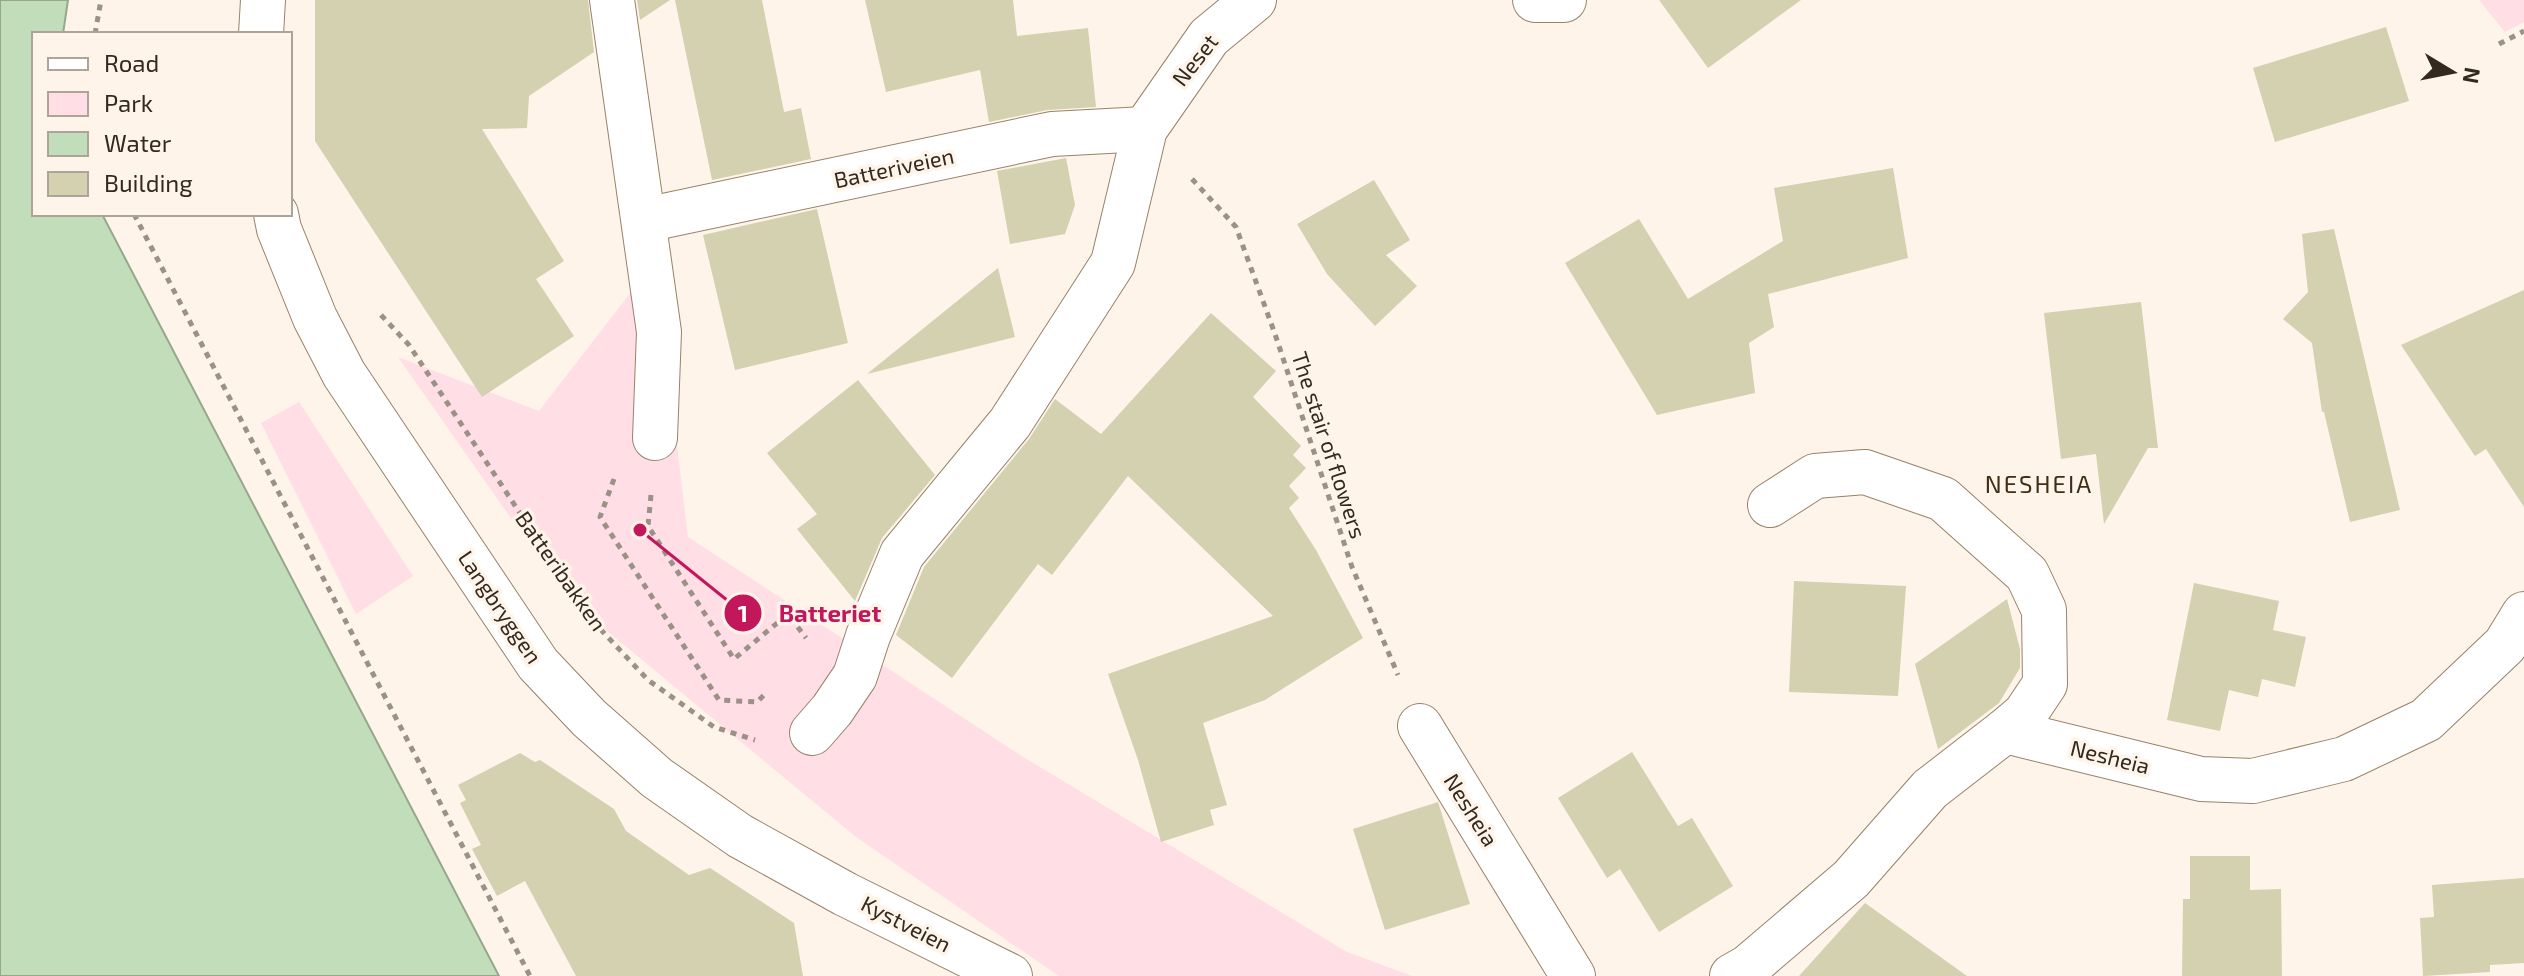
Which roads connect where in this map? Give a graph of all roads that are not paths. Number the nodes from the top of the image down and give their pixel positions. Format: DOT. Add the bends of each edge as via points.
graph roads {
  1 [pos="263,0"];
  2 [pos="612,0"];
  3 [pos="1254,0"];
  4 [pos="1535,0"];
  5 [pos="1564,0"];
  6 [pos="261,32"];
  7 [pos="1145,129"];
  8 [pos="276,216"];
  9 [pos="645,220"];
  10 [pos="655,438"];
  11 [pos="1770,505"];
  12 [pos="2524,614"];
  13 [pos="1420,726"];
  14 [pos="2005,731"];
  15 [pos="812,733"];
  16 [pos="845,894"];
  17 [pos="1010,976"];
  18 [pos="1573,976"];
  19 [pos="1732,976"];
  1 -- 6 [label="street"];
  2 -- 9 [label="street"];
  3 -- 7 [label="street, Neset" via="1209,37"];
  4 -- 5 [label="street"];
  7 -- 9 [label="street, Batteriveien" via="1052,134"];
  7 -- 15 [label="street" via="1113,263 1010,423 902,554 855,676"];
  8 -- 16 [label="street, Langbryggen" via="315,318 344,374 538,664 657,778 740,836"];
  9 -- 10 [label="street" via="659,332"];
  11 -- 14 [label="street" via="1815,476 1865,472 1943,499 2027,574 2044,610 2045,684 2025,714"];
  12 -- 14 [label="street, Nesheia" via="2505,645 2426,720 2344,759 2253,781 2201,779"];
  13 -- 18 [label="street, Nesheia"];
  14 -- 19 [label="street" via="1930,789 1851,879"];
  16 -- 17 [label="street, Kystveien"];
}
